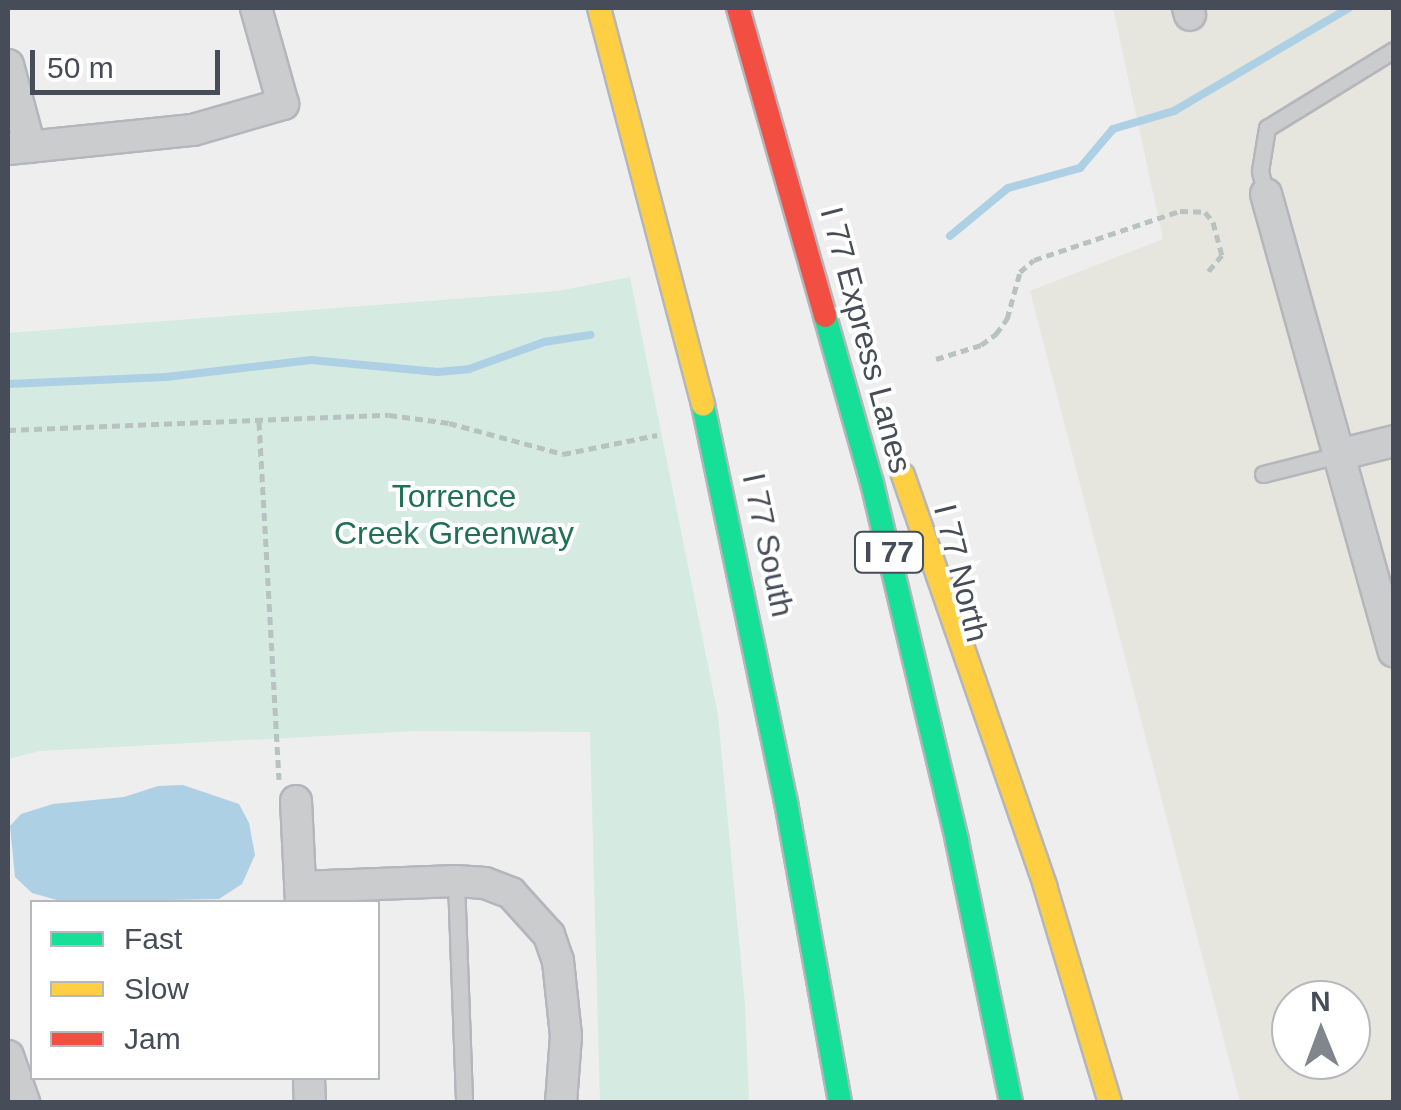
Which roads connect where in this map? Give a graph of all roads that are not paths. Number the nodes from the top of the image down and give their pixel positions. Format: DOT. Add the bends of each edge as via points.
graph roads {
  1 [pos="256,8"];
  2 [pos="599,8"];
  3 [pos="738,8"];
  4 [pos="1394,50"];
  5 [pos="8,66"];
  6 [pos="19,148"];
  7 [pos="1266,194"];
  8 [pos="1394,441"];
  9 [pos="1338,456"];
  10 [pos="1263,474"];
  11 [pos="751,622"];
  12 [pos="1394,651"];
  13 [pos="964,726"];
  14 [pos="296,801"];
  15 [pos="456,881"];
  16 [pos="300,894"];
  17 [pos="787,944"];
  18 [pos="8,1056"];
  19 [pos="24,1102"];
  20 [pos="464,1102"];
  21 [pos="561,1102"];
  22 [pos="840,1102"];
  23 [pos="1011,1102"];
  24 [pos="1110,1102"];
  1 -- 6 [label="street" via="283,104 192,130"];
  2 -- 11 [label="highway, I 77 South" via="680,306"];
  3 -- 23 [label="highway, I 77 Express Lanes / I 77" via="872,482"];
  4 -- 7 [label="lane" via="1268,128 1260,172"];
  5 -- 6 [label="street"];
  7 -- 9 [label="street"];
  8 -- 9 [label="street"];
  9 -- 10 [label="lane"];
  9 -- 12 [label="street"];
  11 -- 17 [label="highway"];
  11 -- 22 [label="highway, I 77 South"];
  13 -- 24 [label="highway, I 77 North / I 77" via="901,466 1045,886"];
  14 -- 16 [label="street"];
  15 -- 16 [label="street"];
  15 -- 20 [label="lane"];
  15 -- 21 [label="street" via="510,894 549,934 566,1036"];
  18 -- 19 [label="street"];
}
